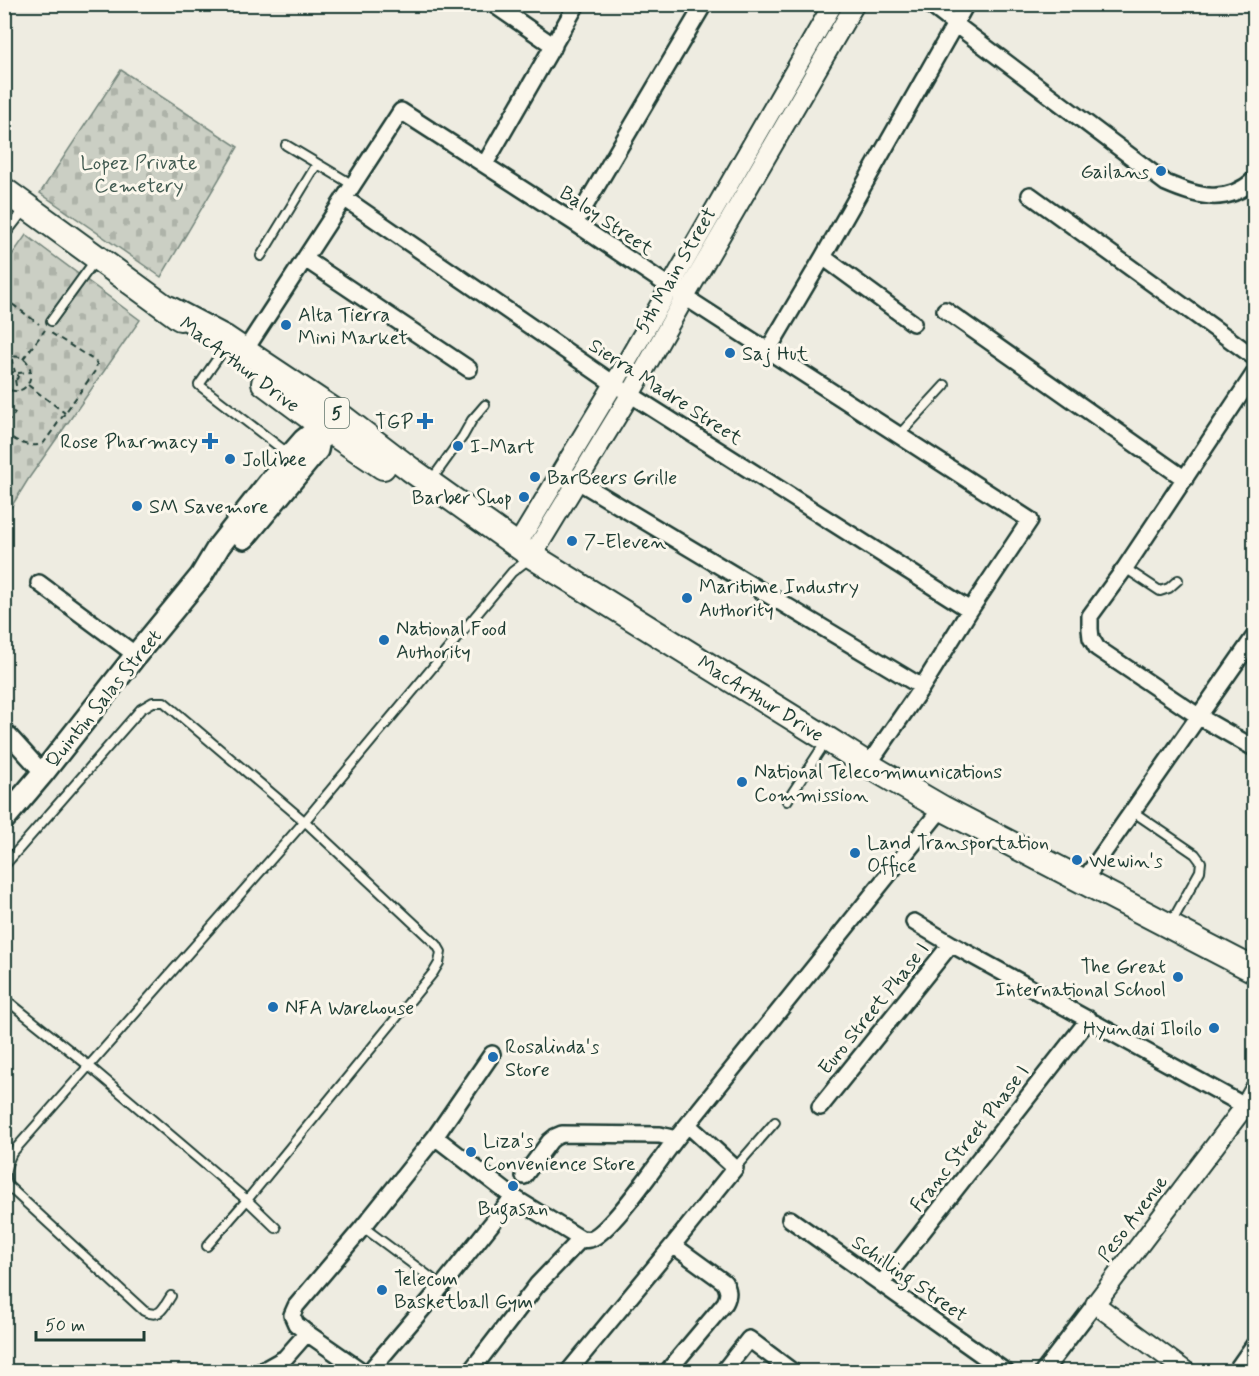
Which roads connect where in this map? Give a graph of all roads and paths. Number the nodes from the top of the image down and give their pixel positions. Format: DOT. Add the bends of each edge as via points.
graph roads {
  1 [pos="493,4"];
  2 [pos="577,4"];
  3 [pos="704,4"];
  4 [pos="832,4"];
  5 [pos="855,4"];
  6 [pos="929,4"];
  7 [pos="966,4"];
  8 [pos="955,24"];
  9 [pos="554,46"];
  10 [pos="286,145"];
  11 [pos="317,164"];
  12 [pos="485,164"];
  13 [pos="1254,180"];
  14 [pos="4,190"];
  15 [pos="348,192"];
  16 [pos="1030,195"];
  17 [pos="26,206"];
  18 [pos="575,223"];
  19 [pos="4,236"];
  20 [pos="261,256"];
  21 [pos="97,257"];
  22 [pos="823,257"];
  23 [pos="305,259"];
  24 [pos="669,286"];
  25 [pos="685,297"];
  26 [pos="4,298"];
  27 [pos="945,310"];
  28 [pos="51,321"];
  29 [pos="913,323"];
  30 [pos="45,329"];
  31 [pos="768,350"];
  32 [pos="233,352"];
  33 [pos="10,357"];
  34 [pos="1254,357"];
  35 [pos="23,359"];
  36 [pos="4,360"];
  37 [pos="469,369"];
  38 [pos="32,372"];
  39 [pos="16,373"];
  40 [pos="1254,374"];
  41 [pos="10,376"];
  42 [pos="4,377"];
  43 [pos="15,380"];
  44 [pos="614,384"];
  45 [pos="27,385"];
  46 [pos="945,385"];
  47 [pos="5,388"];
  48 [pos="17,391"];
  49 [pos="630,395"];
  50 [pos="485,405"];
  51 [pos="4,406"];
  52 [pos="66,413"];
  53 [pos="4,416"];
  54 [pos="328,418"];
  55 [pos="4,432"];
  56 [pos="899,435"];
  57 [pos="290,456"];
  58 [pos="561,471"];
  59 [pos="1185,479"];
  60 [pos="578,481"];
  61 [pos="430,483"];
  62 [pos="515,550"];
  63 [pos="1125,568"];
  64 [pos="512,572"];
  65 [pos="201,576"];
  66 [pos="1178,580"];
  67 [pos="39,583"];
  68 [pos="970,610"];
  69 [pos="1254,637"];
  70 [pos="136,655"];
  71 [pos="922,687"];
  72 [pos="1198,716"];
  73 [pos="4,730"];
  74 [pos="827,739"];
  75 [pos="1254,748"];
  76 [pos="868,765"];
  77 [pos="43,773"];
  78 [pos="787,801"];
  79 [pos="942,808"];
  80 [pos="1132,811"];
  81 [pos="4,819"];
  82 [pos="304,822"];
  83 [pos="4,866"];
  84 [pos="1083,882"];
  85 [pos="914,922"];
  86 [pos="1168,926"];
  87 [pos="951,944"];
  88 [pos="1254,970"];
  89 [pos="4,998"];
  90 [pos="1089,1019"];
  91 [pos="492,1054"];
  92 [pos="89,1066"];
  93 [pos="1251,1102"];
  94 [pos="820,1107"];
  95 [pos="775,1122"];
  96 [pos="688,1125"];
  97 [pos="435,1137"];
  98 [pos="676,1139"];
  99 [pos="735,1168"];
  100 [pos="524,1176"];
  101 [pos="513,1197"];
  102 [pos="247,1200"];
  103 [pos="790,1219"];
  104 [pos="363,1227"];
  105 [pos="276,1228"];
  106 [pos="580,1239"];
  107 [pos="673,1245"];
  108 [pos="207,1246"];
  109 [pos="882,1282"];
  110 [pos="442,1286"];
  111 [pos="171,1296"];
  112 [pos="1095,1304"];
  113 [pos="307,1333"];
  114 [pos="1254,1346"];
  115 [pos="260,1371"];
  116 [pos="363,1371"];
  117 [pos="369,1371"];
  118 [pos="470,1371"];
  119 [pos="568,1371"];
  120 [pos="667,1371"];
  121 [pos="723,1371"];
  122 [pos="793,1371"];
  123 [pos="1006,1371"];
  124 [pos="1043,1371"];
  125 [pos="1187,1371"];
  126 [pos="1234,1371"];
  1 -- 9 [label="street"];
  2 -- 9 [label="street"];
  3 -- 18 [label="street"];
  4 -- 24 [label="street, 5th Main Street"];
  5 -- 25 [label="street, 5th Main Street"];
  6 -- 8 [label="street"];
  7 -- 8 [label="street"];
  8 -- 13 [label="street" via="1166,183 1209,197 1234,192"];
  8 -- 22 [label="street"];
  9 -- 12 [label="street"];
  10 -- 11 [label="lane"];
  11 -- 15 [label="lane"];
  11 -- 20 [label="lane"];
  12 -- 15 [label="street, Baloy Street" via="401,111"];
  12 -- 18 [label="street, Baloy Street"];
  14 -- 17 [label="main road, MacArthur Drive / 5"];
  15 -- 23 [label="street, Baloy Street"];
  15 -- 44 [label="street, Sierra Madre Street"];
  16 -- 34 [label="street"];
  17 -- 19 [label="lane"];
  17 -- 21 [label="main road, MacArthur Drive / 5"];
  18 -- 24 [label="street, Baloy Street"];
  21 -- 28 [label="lane"];
  21 -- 32 [label="main road, MacArthur Drive / 5" via="168,308 225,338"];
  22 -- 29 [label="street"];
  22 -- 31 [label="street"];
  23 -- 32 [label="street, Baloy Street"];
  23 -- 37 [label="street"];
  24 -- 25 [label="street, Baloy Street"];
  24 -- 44 [label="street, 5th Main Street"];
  25 -- 31 [label="street, Baloy Street"];
  25 -- 49 [label="street, 5th Main Street"];
  26 -- 30 [label="path"];
  27 -- 59 [label="street"];
  30 -- 35 [label="path"];
  30 -- 52 [label="path" via="97,364"];
  31 -- 56 [label="street, Baloy Street"];
  32 -- 54 [label="main road, MacArthur Drive / 5"];
  32 -- 57 [label="lane" via="200,385"];
  33 -- 35 [label="path"];
  33 -- 36 [label="path"];
  33 -- 39 [label="path"];
  35 -- 38 [label="path"];
  38 -- 39 [label="path"];
  38 -- 45 [label="path"];
  39 -- 41 [label="path"];
  39 -- 43 [label="path"];
  40 -- 59 [label="street"];
  41 -- 42 [label="path"];
  41 -- 43 [label="path"];
  43 -- 48 [label="path"];
  44 -- 49 [label="street, Sierra Madre Street"];
  44 -- 58 [label="street, 5th Main Street"];
  45 -- 48 [label="path"];
  45 -- 52 [label="path"];
  46 -- 56 [label="lane"];
  47 -- 48 [label="path"];
  49 -- 60 [label="street, 5th Main Street"];
  49 -- 68 [label="street, Sierra Madre Street"];
  50 -- 61 [label="lane"];
  51 -- 53 [label="path" via="15,413 10,420"];
  52 -- 55 [label="path" via="43,444 20,444"];
  54 -- 57 [label="main road, Quintin Salas Street"];
  54 -- 61 [label="main road, MacArthur Drive / 5"];
  54 -- 62 [label="main road, MacArthur Drive / 5" via="404,481"];
  54 -- 65 [label="main road, Quintin Salas Street" via="317,450 227,558"];
  56 -- 68 [label="street, Baloy Street" via="1030,520"];
  57 -- 65 [label="main road, Quintin Salas Street" via="219,546"];
  58 -- 60 [label="street"];
  58 -- 62 [label="street, 5th Main Street"];
  59 -- 63 [label="street"];
  60 -- 62 [label="street, 5th Main Street"];
  60 -- 71 [label="street"];
  61 -- 62 [label="main road, MacArthur Drive / 5"];
  62 -- 64 [label="lane"];
  62 -- 64 [label="lane"];
  62 -- 74 [label="main road, MacArthur Drive / 5"];
  63 -- 66 [label="lane" via="1160,591"];
  63 -- 72 [label="street" via="1090,616 1091,638 1097,648"];
  64 -- 82 [label="lane"];
  65 -- 70 [label="main road, Quintin Salas Street"];
  67 -- 70 [label="street"];
  68 -- 71 [label="street"];
  69 -- 72 [label="street"];
  70 -- 77 [label="main road, Quintin Salas Street"];
  71 -- 76 [label="street"];
  72 -- 75 [label="street"];
  72 -- 80 [label="street"];
  73 -- 77 [label="street"];
  74 -- 76 [label="main road, MacArthur Drive / 5"];
  74 -- 78 [label="lane"];
  76 -- 79 [label="main road, MacArthur Drive / 5"];
  77 -- 81 [label="main road, Quintin Salas Street"];
  79 -- 84 [label="main road, MacArthur Drive / 5"];
  79 -- 96 [label="street"];
  80 -- 84 [label="street"];
  80 -- 86 [label="lane" via="1196,854 1201,862 1200,871"];
  82 -- 83 [label="lane" via="164,702 153,702 141,709"];
  82 -- 92 [label="lane"];
  82 -- 102 [label="lane" via="441,952 433,973"];
  84 -- 86 [label="main road, MacArthur Drive / 5"];
  85 -- 87 [label="street"];
  86 -- 88 [label="main road, MacArthur Drive / 5"];
  87 -- 90 [label="street, Euro Street Phase I"];
  87 -- 94 [label="street, Euro Street Phase I"];
  89 -- 92 [label="lane"];
  90 -- 93 [label="street, Euro Street Phase I"];
  90 -- 109 [label="street, Franc Street Phase I"];
  91 -- 97 [label="street"];
  92 -- 102 [label="lane"];
  92 -- 111 [label="lane" via="12,1153 6,1165 7,1185 144,1311 156,1314"];
  93 -- 112 [label="street, Peso Avenue"];
  95 -- 99 [label="lane"];
  96 -- 98 [label="street"];
  96 -- 99 [label="street"];
  97 -- 101 [label="street"];
  97 -- 104 [label="street"];
  98 -- 100 [label="street" via="562,1134 550,1141"];
  98 -- 106 [label="street" via="606,1229 590,1239"];
  99 -- 107 [label="street"];
  101 -- 106 [label="street"];
  101 -- 110 [label="street"];
  102 -- 105 [label="lane"];
  102 -- 108 [label="lane"];
  103 -- 109 [label="street, Schilling Street"];
  104 -- 110 [label="lane"];
  104 -- 113 [label="street" via="296,1306 292,1315"];
  106 -- 118 [label="street" via="537,1285"];
  107 -- 119 [label="street"];
  107 -- 120 [label="street" via="724,1282 728,1296"];
  109 -- 123 [label="street, Schilling Street"];
  110 -- 117 [label="street"];
  112 -- 124 [label="street, Peso Avenue"];
  112 -- 125 [label="street"];
  113 -- 115 [label="street" via="285,1358"];
  113 -- 116 [label="street"];
  114 -- 126 [label="street"];
  121 -- 122 [label="street" via="748,1339"];
}
